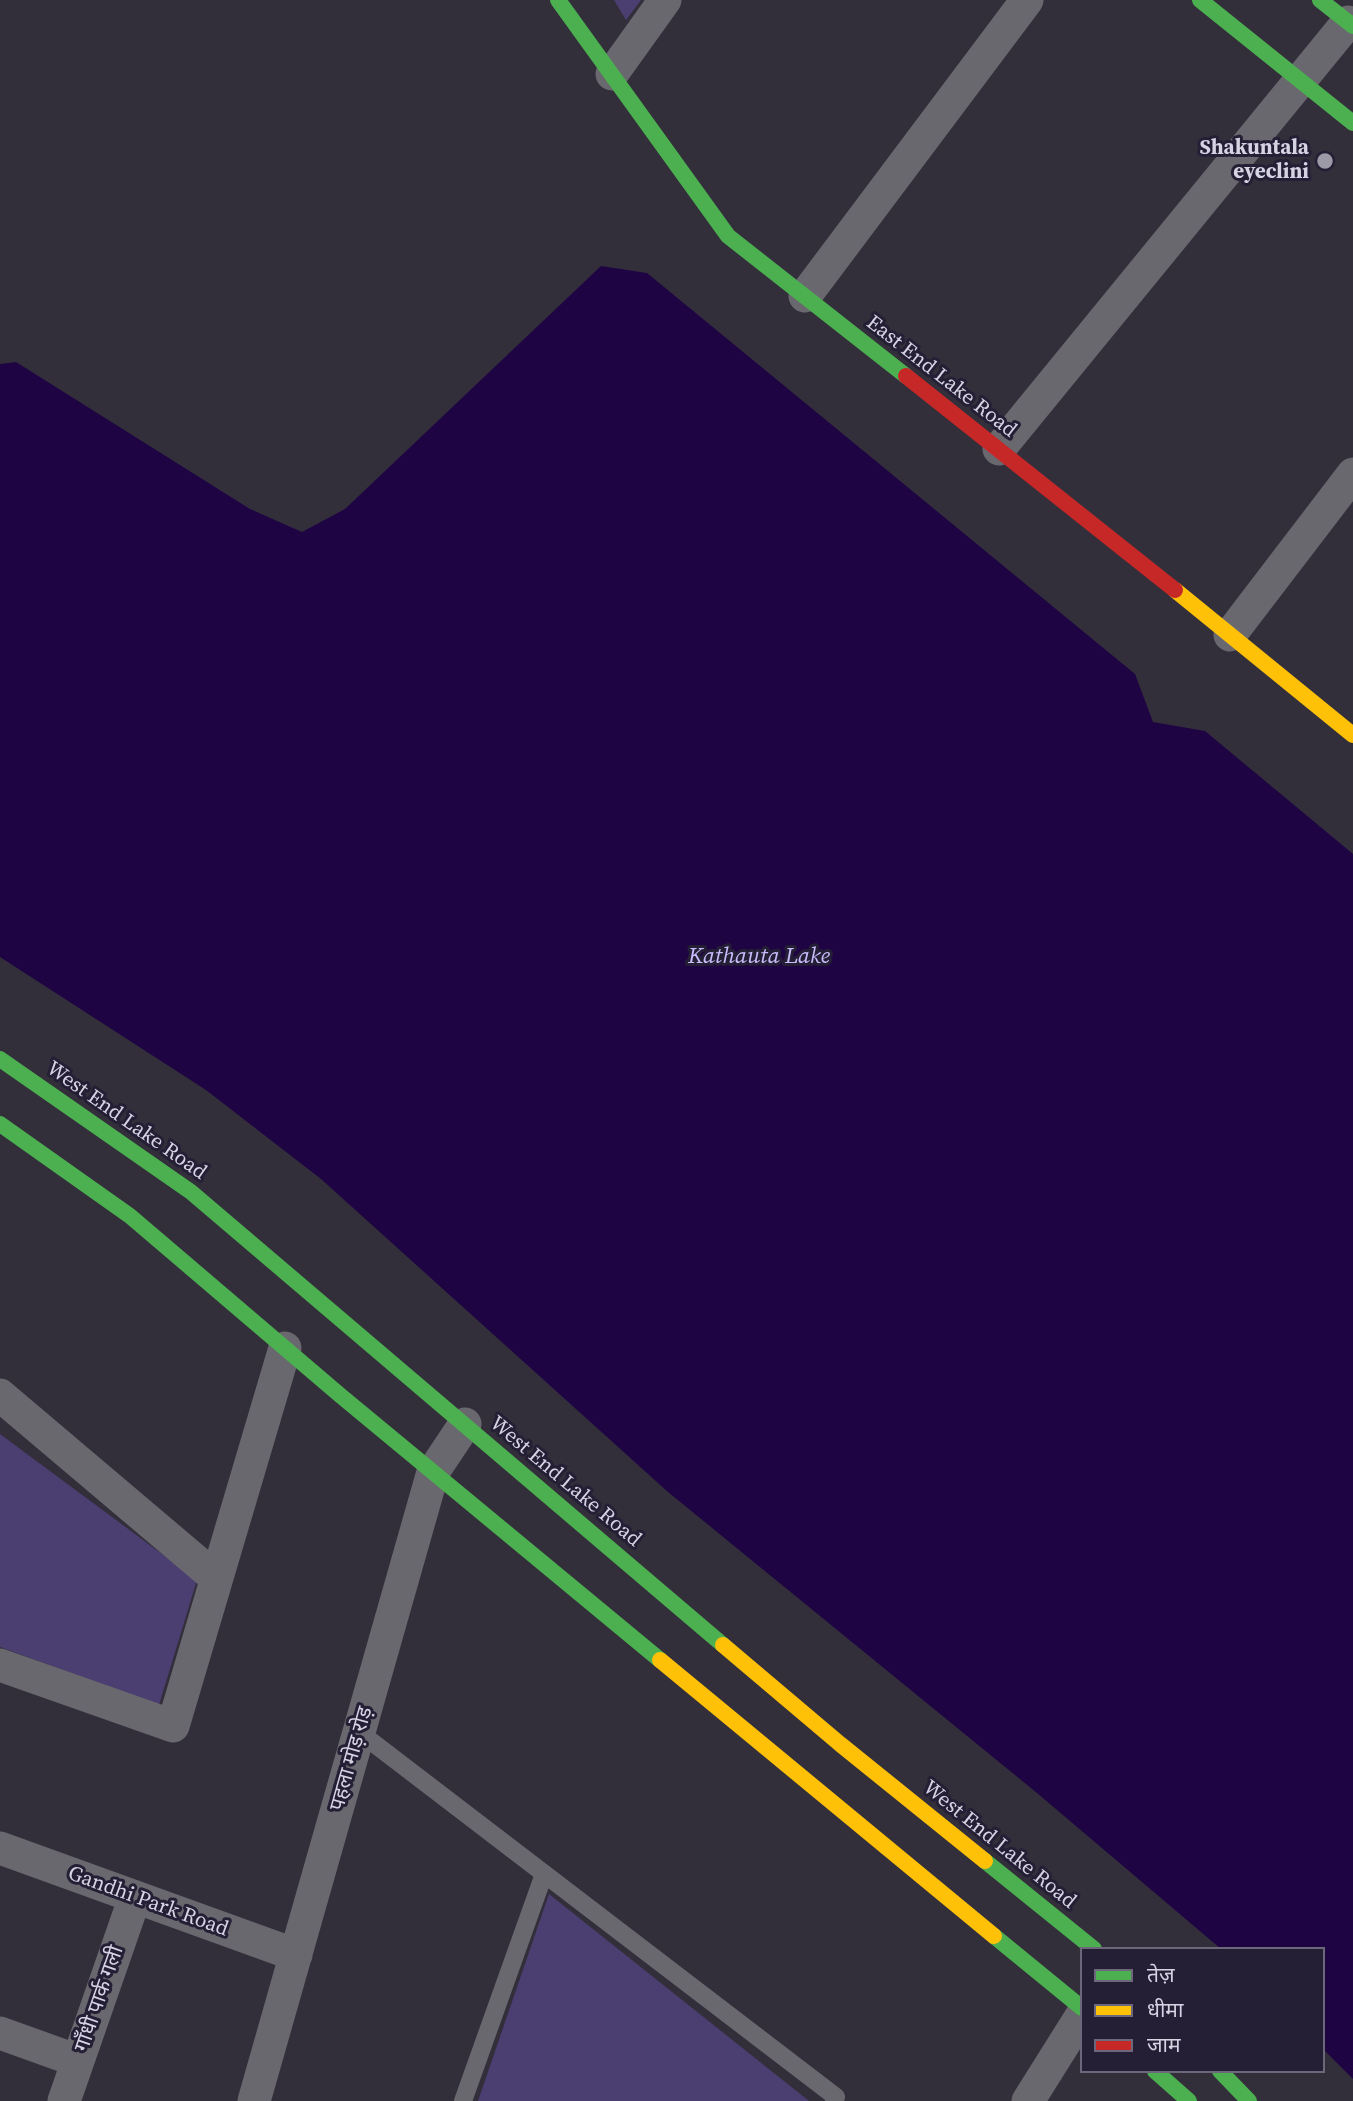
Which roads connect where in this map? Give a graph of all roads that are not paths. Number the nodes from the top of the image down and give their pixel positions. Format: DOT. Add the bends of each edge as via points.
graph roads {
  1 [pos="558,0"];
  2 [pos="665,0"];
  3 [pos="1027,0"];
  4 [pos="1200,0"];
  5 [pos="1320,0"];
  6 [pos="1350,24"];
  7 [pos="612,74"];
  8 [pos="1300,80"];
  9 [pos="1353,123"];
  10 [pos="805,296"];
  11 [pos="999,449"];
  12 [pos="1353,474"];
  13 [pos="1230,635"];
  14 [pos="1353,735"];
  15 [pos="0,1059"];
  16 [pos="0,1124"];
  17 [pos="285,1348"];
  18 [pos="0,1395"];
  19 [pos="465,1424"];
  20 [pos="433,1472"];
  21 [pos="216,1578"];
  22 [pos="0,1665"];
  23 [pos="359,1732"];
  24 [pos="0,1848"];
  25 [pos="544,1874"];
  26 [pos="135,1897"];
  27 [pos="1092,1947"];
  28 [pos="296,1955"];
  29 [pos="1080,2006"];
  30 [pos="1080,2018"];
  31 [pos="0,2033"];
  32 [pos="78,2061"];
  33 [pos="1158,2073"];
  34 [pos="1222,2073"];
  35 [pos="64,2101"];
  36 [pos="254,2101"];
  37 [pos="463,2101"];
  38 [pos="834,2101"];
  39 [pos="1028,2101"];
  40 [pos="1189,2101"];
  41 [pos="1249,2101"];
  1 -- 7 [label="street, East End Lake Road"];
  2 -- 7 [label="street"];
  3 -- 10 [label="street"];
  4 -- 8 [label="street"];
  5 -- 6 [label="street"];
  6 -- 8 [label="street"];
  7 -- 10 [label="street, East End Lake Road" via="728,236"];
  8 -- 9 [label="street"];
  8 -- 11 [label="street"];
  10 -- 11 [label="street, East End Lake Road"];
  11 -- 13 [label="street, East End Lake Road"];
  12 -- 13 [label="street"];
  13 -- 14 [label="street, East End Lake Road"];
  15 -- 19 [label="street, West End Lake Road" via="191,1192"];
  16 -- 17 [label="street" via="130,1216"];
  17 -- 20 [label="street"];
  17 -- 21 [label="street"];
  18 -- 21 [label="street"];
  19 -- 20 [label="street, पहला मोड़ रोड़"];
  19 -- 27 [label="street, West End Lake Road" via="841,1744"];
  20 -- 23 [label="street, पहला मोड़ रोड़"];
  20 -- 29 [label="street"];
  21 -- 22 [label="street" via="173,1726"];
  23 -- 25 [label="lane"];
  23 -- 28 [label="street, पहला मोड़ रोड़"];
  24 -- 26 [label="street, Gandhi Park Road"];
  25 -- 37 [label="lane"];
  25 -- 38 [label="lane" via="836,2096"];
  26 -- 28 [label="street, Gandhi Park Road"];
  26 -- 32 [label="street, गाँधी पार्क गली"];
  28 -- 36 [label="street, पहला मोड़ रोड़"];
  30 -- 39 [label="street"];
  31 -- 32 [label="street"];
  32 -- 35 [label="street, गाँधी पार्क गली"];
  33 -- 40 [label="street"];
  34 -- 41 [label="street"];
}
